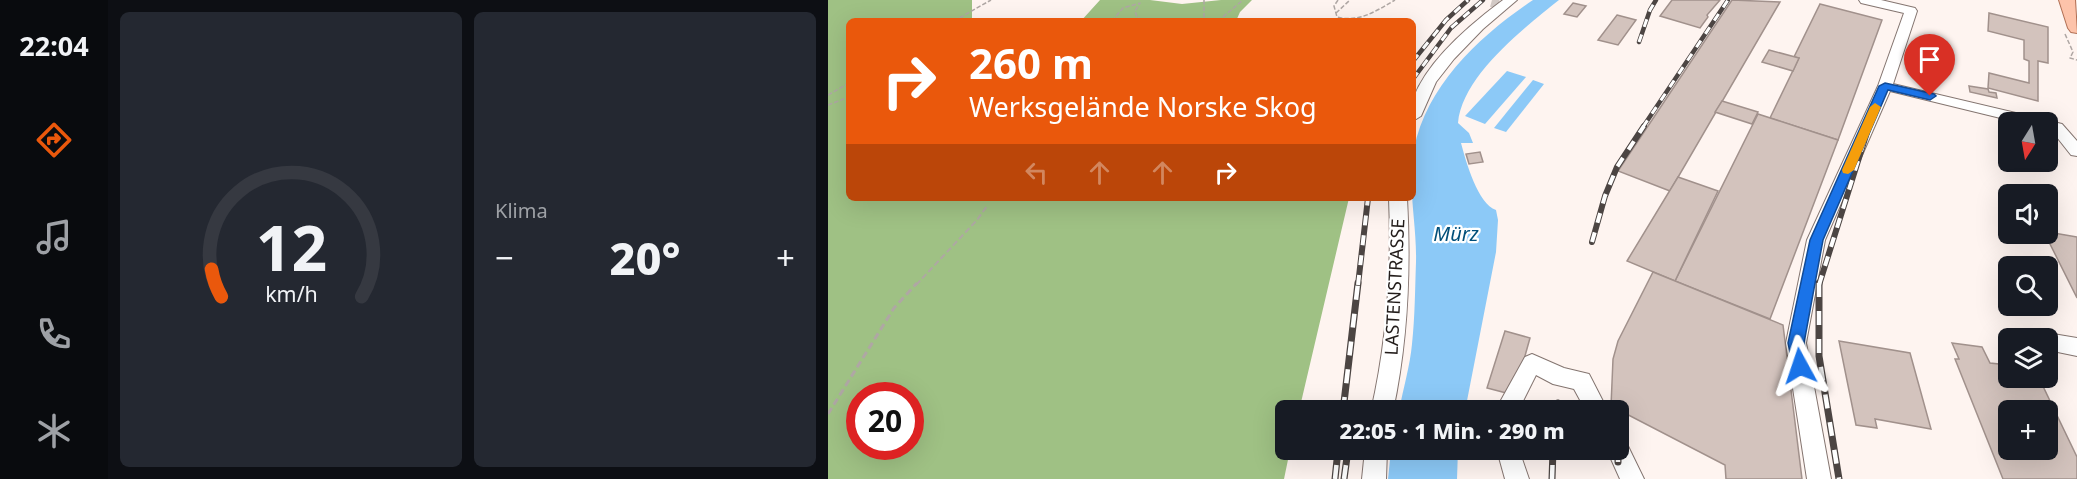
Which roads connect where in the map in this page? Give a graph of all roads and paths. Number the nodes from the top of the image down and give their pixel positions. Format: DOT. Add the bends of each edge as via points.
graph roads {
  1 [pos="991,0"];
  2 [pos="1204,0"];
  3 [pos="1243,0"];
  4 [pos="1338,0"];
  5 [pos="1350,0"];
  6 [pos="1395,0"];
  7 [pos="1865,0"];
  8 [pos="2067,0"];
  9 [pos="1505,2"];
  10 [pos="1336,13"];
  11 [pos="960,17"];
  12 [pos="1114,18"];
  13 [pos="1139,18"];
  14 [pos="1204,18"];
  15 [pos="1222,18"];
  16 [pos="1340,18"];
  17 [pos="1361,18"];
  18 [pos="2076,24"];
  19 [pos="846,85"];
  20 [pos="1885,86"];
  21 [pos="828,95"];
  22 [pos="846,98"];
  23 [pos="828,105"];
  24 [pos="1416,110"];
  25 [pos="1998,112"];
  26 [pos="2058,126"];
  27 [pos="2077,129"];
  28 [pos="2058,134"];
  29 [pos="2077,151"];
  30 [pos="1398,201"];
  31 [pos="987,206"];
  32 [pos="2058,344"];
  33 [pos="2077,346"];
  34 [pos="1384,400"];
  35 [pos="1512,400"];
  36 [pos="1591,400"];
  37 [pos="828,414"];
  38 [pos="1375,460"];
  39 [pos="1511,460"];
  40 [pos="1623,460"];
  41 [pos="1374,479"];
  42 [pos="1517,479"];
  43 [pos="1632,479"];
  44 [pos="1819,479"];
  1 -- 11 [label="path"];
  2 -- 14 [label="path"];
  3 -- 15 [label="path"];
  4 -- 10 [label="path" via="1334,6"];
  5 -- 10 [label="path"];
  6 -- 17 [label="path"];
  7 -- 20 [label="street" via="1911,11"];
  8 -- 18 [label="main road"];
  9 -- 24 [label="street" via="1431,79"];
  10 -- 16 [label="path"];
  12 -- 13 [label="path" via="1118,10 1140,3 1135,11"];
  19 -- 21 [label="path"];
  20 -- 25 [label="street"];
  20 -- 44 [label="street" via="1816,240 1796,343"];
  22 -- 23 [label="path"];
  26 -- 27 [label="street"];
  28 -- 29 [label="street"];
  30 -- 34 [label="street, LASTENSTRASSE" via="1398,292"];
  31 -- 37 [label="path" via="894,308"];
  32 -- 33 [label="street"];
  35 -- 36 [label="street" via="1532,363 1561,377 1581,381"];
  38 -- 41 [label="street"];
  39 -- 42 [label="street"];
  40 -- 43 [label="street"];
}
